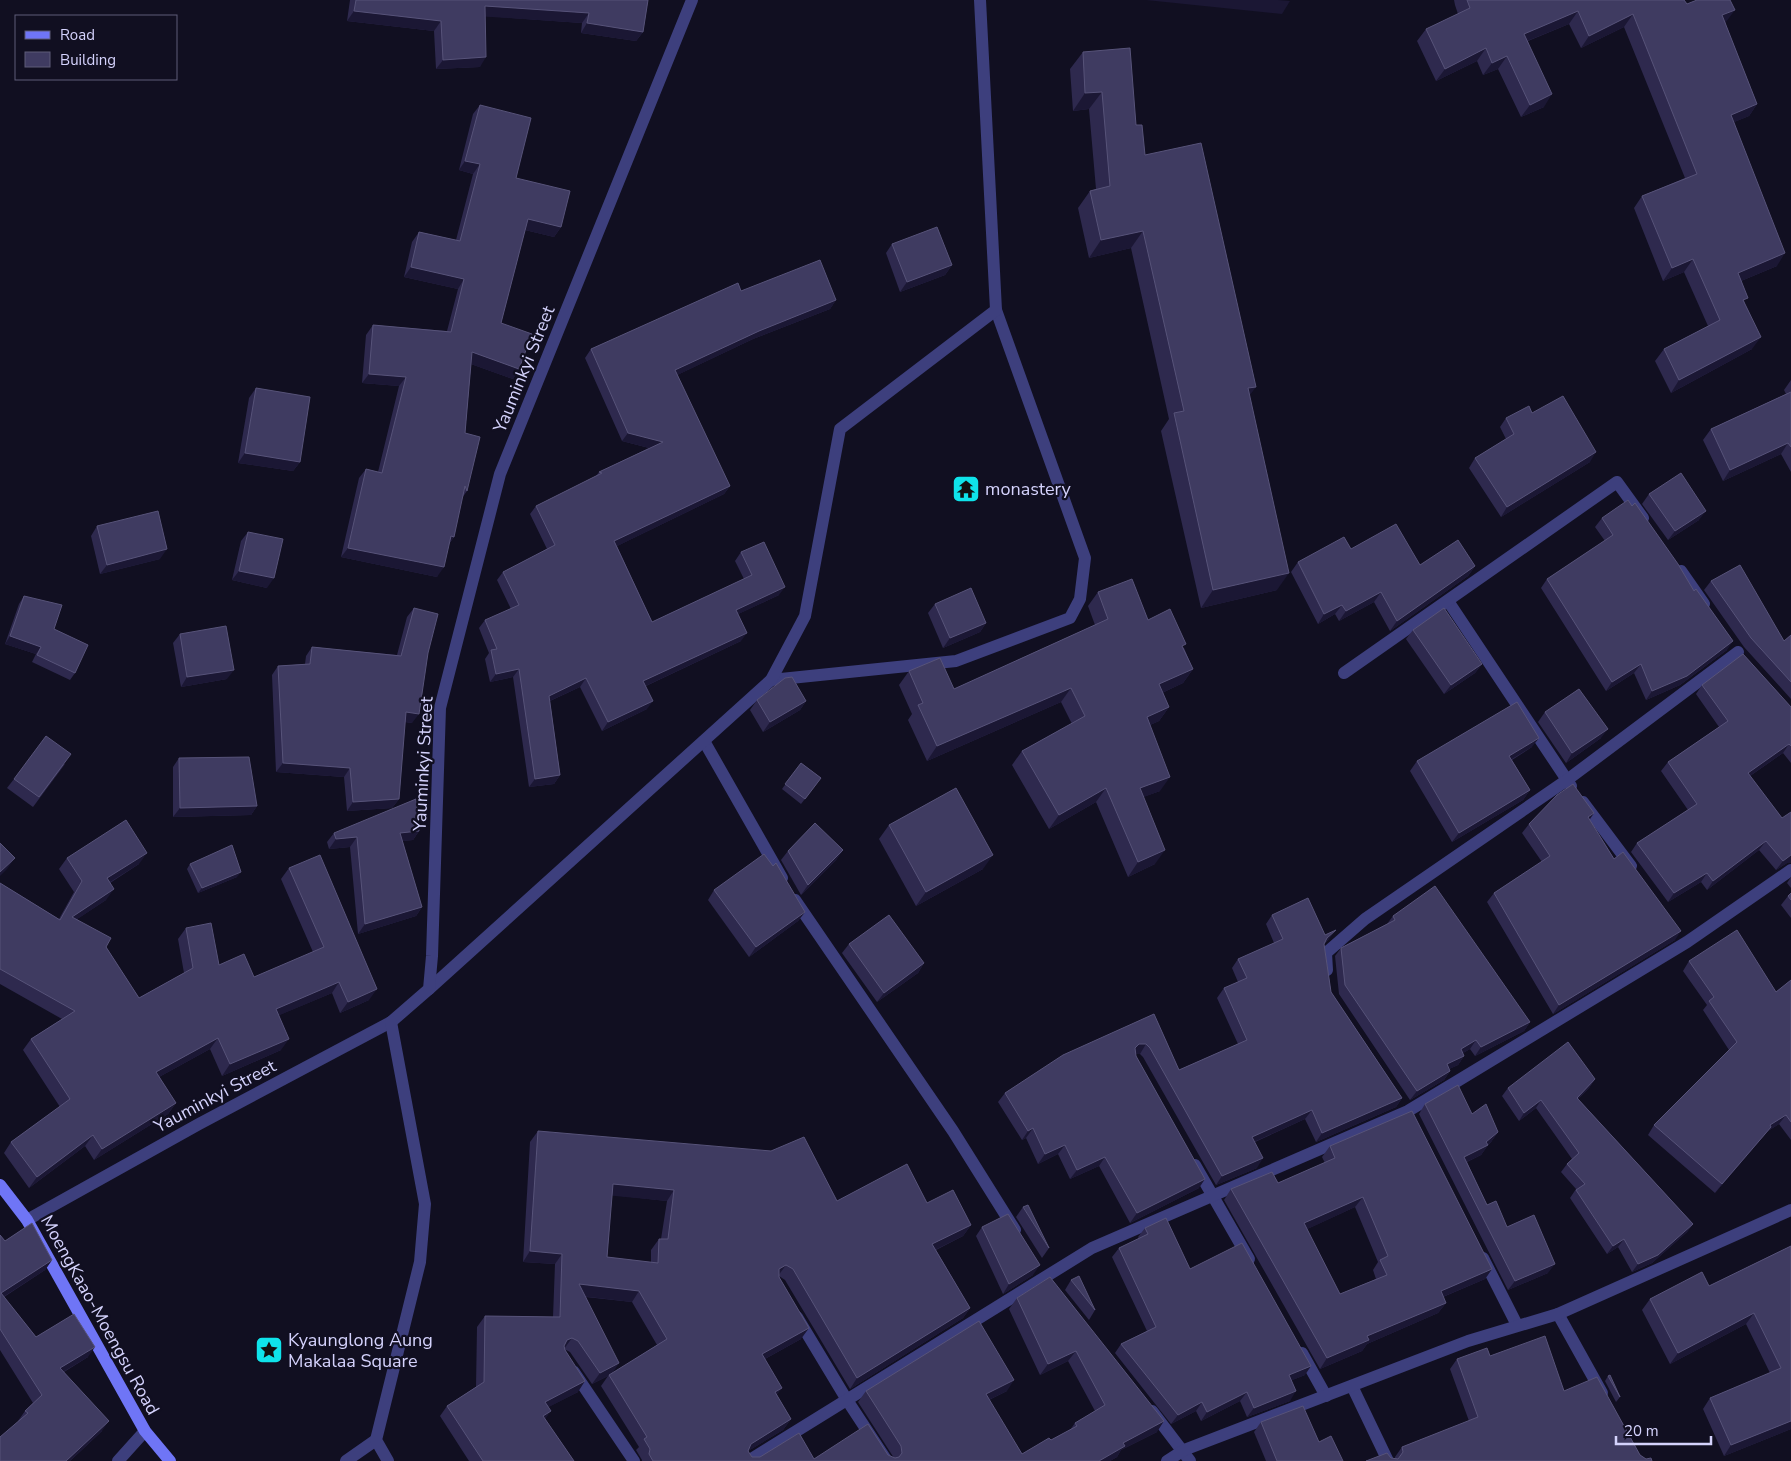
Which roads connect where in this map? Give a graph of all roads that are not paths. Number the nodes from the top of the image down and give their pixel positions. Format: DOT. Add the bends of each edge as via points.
graph roads {
  1 [pos="692,0"];
  2 [pos="980,0"];
  3 [pos="996,310"];
  4 [pos="1652,531"];
  5 [pos="1675,563"];
  6 [pos="1448,601"];
  7 [pos="1709,612"];
  8 [pos="1738,652"];
  9 [pos="1344,673"];
  10 [pos="771,680"];
  11 [pos="704,740"];
  12 [pos="1567,780"];
  13 [pos="1791,870"];
  14 [pos="1636,873"];
  15 [pos="1329,980"];
  16 [pos="429,989"];
  17 [pos="391,1022"];
  18 [pos="1189,1154"];
  19 [pos="0,1184"];
  20 [pos="1213,1196"];
  21 [pos="1791,1210"];
  22 [pos="27,1220"];
  23 [pos="1019,1237"];
  24 [pos="1478,1248"];
  25 [pos="1257,1274"];
  26 [pos="793,1309"];
  27 [pos="1558,1314"];
  28 [pos="1517,1326"];
  29 [pos="1297,1344"];
  30 [pos="564,1357"];
  31 [pos="1352,1386"];
  32 [pos="1326,1396"];
  33 [pos="1141,1398"];
  34 [pos="847,1400"];
  35 [pos="1606,1400"];
  36 [pos="145,1431"];
  37 [pos="376,1440"];
  38 [pos="1187,1456"];
  39 [pos="118,1461"];
  40 [pos="170,1461"];
  41 [pos="346,1461"];
  42 [pos="388,1461"];
  43 [pos="634,1461"];
  44 [pos="748,1461"];
  45 [pos="887,1461"];
  46 [pos="1166,1461"];
  47 [pos="1388,1461"];
  1 -- 16 [label="street, Yauminkyi Street" via="500,474 440,708"];
  2 -- 3 [label="street"];
  3 -- 10 [label="street" via="840,429 805,616"];
  3 -- 10 [label="street" via="1085,558 1080,599 1070,618 956,661"];
  4 -- 6 [label="street" via="1617,482"];
  5 -- 7 [label="street"];
  6 -- 9 [label="street"];
  6 -- 12 [label="street"];
  8 -- 12 [label="street"];
  10 -- 11 [label="street"];
  11 -- 16 [label="street"];
  11 -- 23 [label="street" via="802,913 953,1131"];
  12 -- 14 [label="street"];
  12 -- 15 [label="street" via="1365,920 1326,954"];
  13 -- 20 [label="street" via="1408,1111"];
  16 -- 17 [label="street, Yauminkyi Street"];
  17 -- 22 [label="street, Yauminkyi Street"];
  17 -- 37 [label="street" via="425,1204 420,1262"];
  18 -- 20 [label="street"];
  19 -- 22 [label="main road, MoengKaao-Moengsu Road"];
  20 -- 25 [label="street"];
  20 -- 34 [label="street" via="1092,1248"];
  21 -- 27 [label="street"];
  22 -- 36 [label="main road, MoengKaao-Moengsu Road"];
  24 -- 28 [label="street"];
  26 -- 34 [label="street"];
  27 -- 28 [label="street"];
  27 -- 35 [label="street"];
  28 -- 31 [label="street" via="1468,1341"];
  29 -- 32 [label="street"];
  30 -- 43 [label="street"];
  31 -- 32 [label="street"];
  31 -- 47 [label="street"];
  32 -- 38 [label="street"];
  33 -- 38 [label="street"];
  34 -- 44 [label="street"];
  34 -- 45 [label="street"];
  36 -- 39 [label="street"];
  36 -- 40 [label="main road, MoengKaao-Moengsu Road"];
  37 -- 41 [label="street"];
  37 -- 42 [label="street"];
  38 -- 46 [label="street"];
}
